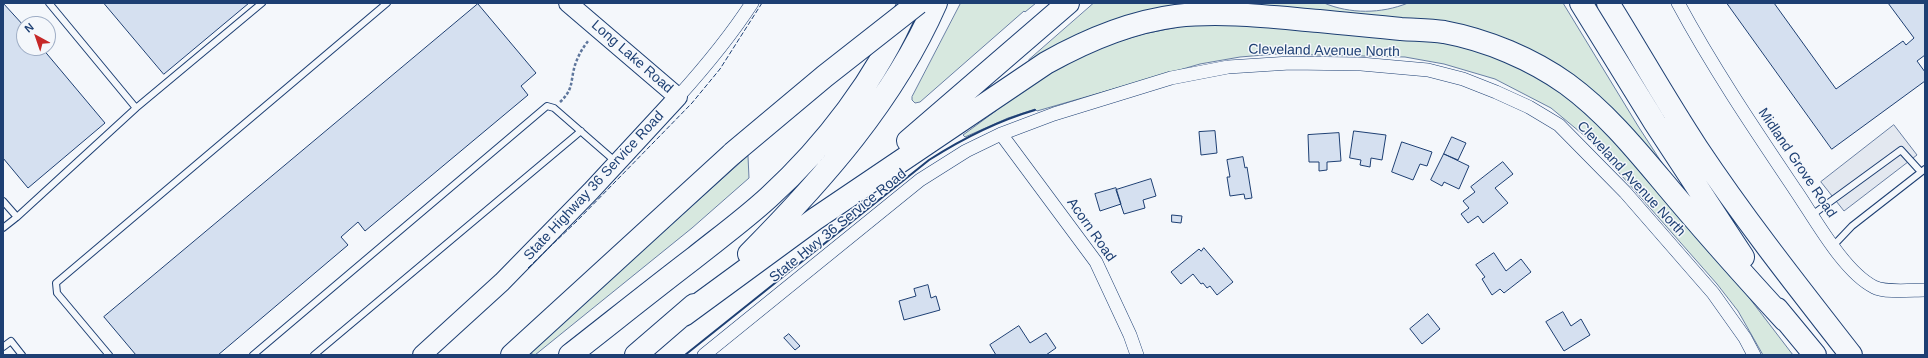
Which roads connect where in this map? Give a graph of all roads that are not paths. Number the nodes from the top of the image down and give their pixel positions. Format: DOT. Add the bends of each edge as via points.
graph roads {
  1 [pos="49,3"];
  2 [pos="262,3"];
  3 [pos="387,3"];
  4 [pos="568,3"];
  5 [pos="752,3"];
  6 [pos="909,3"];
  7 [pos="918,3"];
  8 [pos="936,3"];
  9 [pos="1068,3"];
  10 [pos="1581,3"];
  11 [pos="1608,3"];
  12 [pos="1678,3"];
  13 [pos="678,97"];
  14 [pos="136,108"];
  15 [pos="581,131"];
  16 [pos="1001,134"];
  17 [pos="617,163"];
  18 [pos="1923,171"];
  19 [pos="3,201"];
  20 [pos="1812,215"];
  21 [pos="18,216"];
  22 [pos="815,219"];
  23 [pos="3,228"];
  24 [pos="1834,246"];
  25 [pos="1925,290"];
  26 [pos="684,315"];
  27 [pos="1785,320"];
  28 [pos="3,347"];
  29 [pos="22,355"];
  30 [pos="109,355"];
  31 [pos="253,355"];
  32 [pos="314,355"];
  33 [pos="422,355"];
  34 [pos="512,355"];
  35 [pos="570,355"];
  36 [pos="636,355"];
  37 [pos="704,355"];
  38 [pos="1137,355"];
  39 [pos="1754,355"];
  40 [pos="1815,355"];
  41 [pos="1851,355"];
  1 -- 14 [label="lane"];
  2 -- 14 [label="lane"];
  3 -- 30 [label="lane" via="56,283 57,293"];
  4 -- 13 [label="street, Long Lake Road"];
  5 -- 13 [label="street, State Highway 36 Service Road" via="706,67"];
  6 -- 35 [label="highway" via="894,37 851,104 799,168 750,214"];
  7 -- 34 [label="highway, bridge" via="733,153"];
  8 -- 26 [label="highway" via="899,74 839,158 776,226"];
  9 -- 22 [label="highway"];
  10 -- 27 [label="highway" via="1700,194"];
  11 -- 41 [label="highway" via="1683,127 1720,181"];
  12 -- 20 [label="street, Midland Grove Road" via="1735,100"];
  13 -- 17 [label="street, State Highway 36 Service Road"];
  14 -- 21 [label="lane"];
  15 -- 17 [label="lane"];
  15 -- 31 [label="lane" via="554,108 547,106"];
  15 -- 32 [label="lane"];
  16 -- 37 [label="street, State Hwy 36 Service Road" via="920,180"];
  16 -- 38 [label="street, Acorn Road" via="1096,262"];
  16 -- 39 [label="street, Cleveland Avenue North" via="1054,114 1171,78 1228,67 1361,64 1428,70 1463,79 1516,101 1559,125 1625,192 1713,293"];
  17 -- 33 [label="street, State Highway 36 Service Road" via="502,282"];
  18 -- 20 [label="lane" via="1901,150"];
  18 -- 24 [label="lane" via="1852,226"];
  19 -- 21 [label="lane"];
  20 -- 24 [label="street, Midland Grove Road"];
  21 -- 23 [label="lane"];
  22 -- 26 [label="highway"];
  22 -- 27 [label="highway" via="1046,63 1108,33 1175,17 1210,14 1444,32 1476,40 1520,57 1566,83 1592,104 1616,127 1707,234"];
  24 -- 25 [label="street, Midland Grove Road" via="1853,270 1874,288 1898,291"];
  26 -- 36 [label="highway"];
  27 -- 40 [label="highway"];
  28 -- 29 [label="lane" via="11,341"];
}
